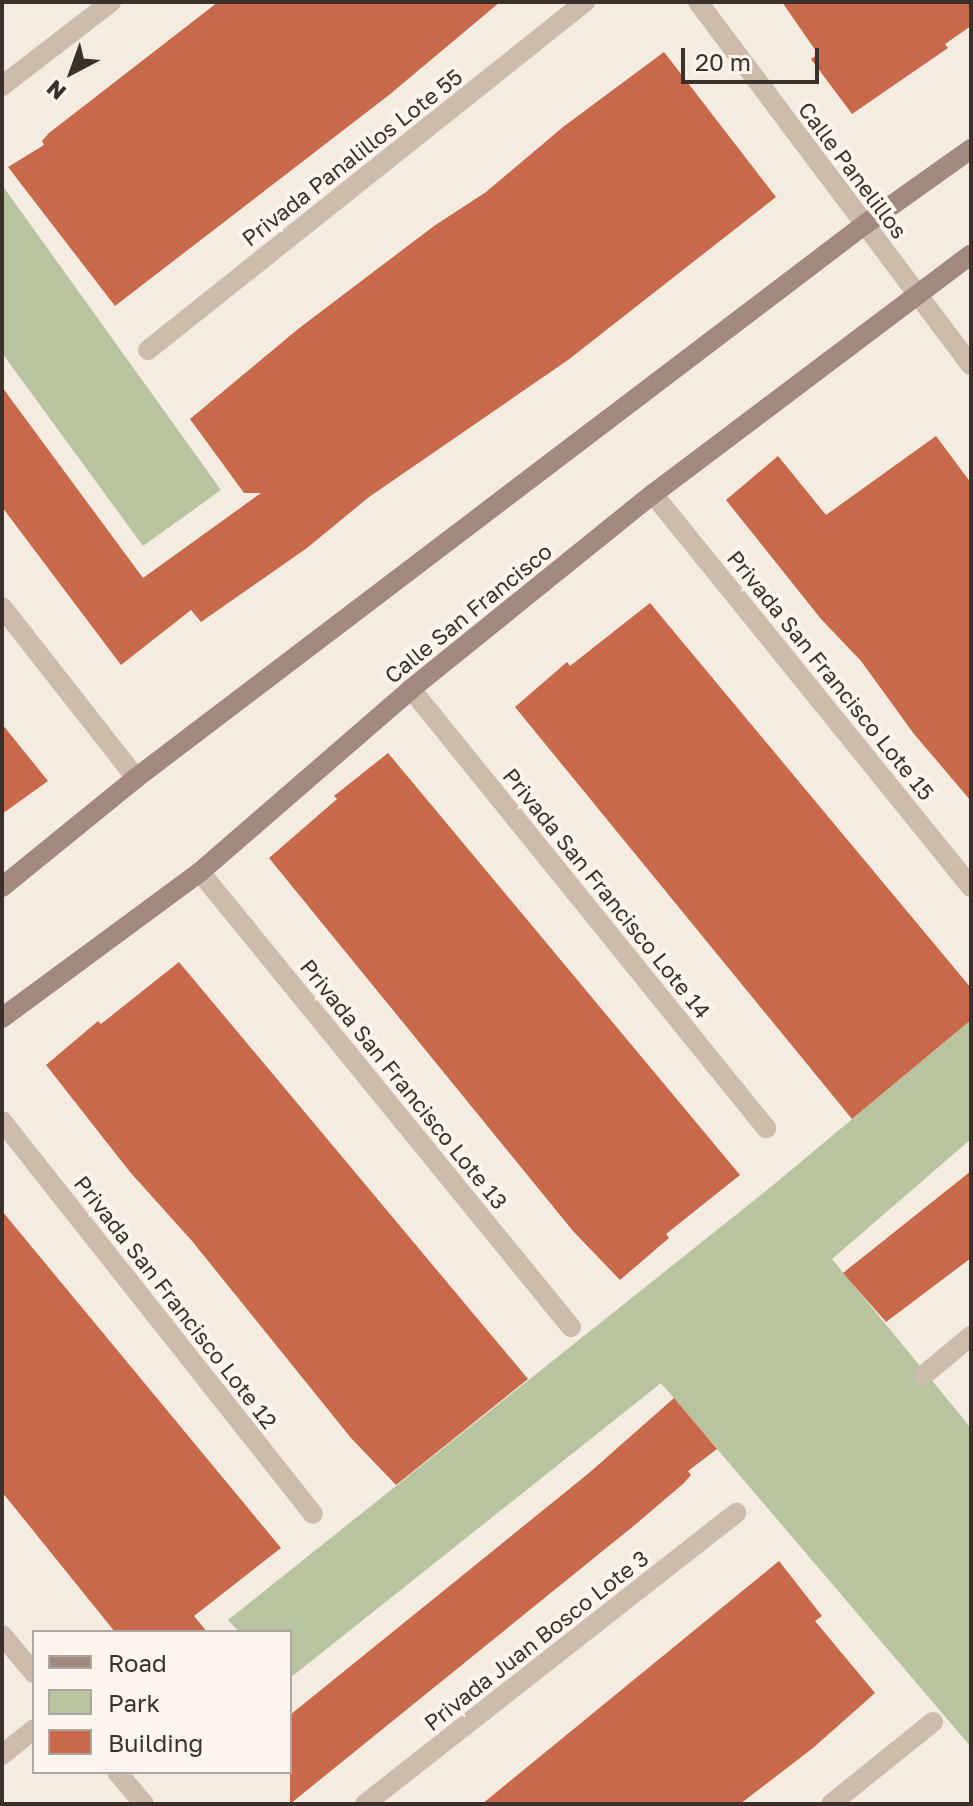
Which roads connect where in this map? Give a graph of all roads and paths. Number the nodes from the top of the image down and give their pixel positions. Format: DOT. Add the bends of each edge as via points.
graph roads {
  1 [pos="111,2"];
  2 [pos="585,2"];
  3 [pos="698,2"];
  4 [pos="2,86"];
  5 [pos="971,149"];
  6 [pos="864,225"];
  7 [pos="971,254"];
  8 [pos="915,294"];
  9 [pos="148,350"];
  10 [pos="971,365"];
  11 [pos="653,494"];
  12 [pos="2,607"];
  13 [pos="411,689"];
  14 [pos="136,778"];
  15 [pos="200,872"];
  16 [pos="2,887"];
  17 [pos="971,887"];
  18 [pos="2,1018"];
  19 [pos="2,1121"];
  20 [pos="766,1128"];
  21 [pos="571,1327"];
  22 [pos="971,1336"];
  23 [pos="924,1375"];
  24 [pos="736,1513"];
  25 [pos="313,1514"];
  26 [pos="2,1635"];
  27 [pos="32,1671"];
  28 [pos="933,1722"];
  29 [pos="32,1731"];
  30 [pos="2,1755"];
  31 [pos="119,1774"];
  32 [pos="144,1804"];
  33 [pos="365,1804"];
  34 [pos="831,1804"];
  1 -- 4 [label="street"];
  2 -- 9 [label="street, Privada Panalillos Lote 55"];
  3 -- 6 [label="street, Calle Panelillos"];
  5 -- 6 [label="street"];
  6 -- 8 [label="street, Calle Panelillos"];
  6 -- 14 [label="street"];
  7 -- 8 [label="street, Calle San Francisco"];
  8 -- 10 [label="street, Calle Panelillos"];
  8 -- 11 [label="street, Calle San Francisco"];
  11 -- 13 [label="street, Calle San Francisco"];
  11 -- 17 [label="street, Privada San Francisco Lote 15"];
  12 -- 14 [label="street"];
  13 -- 15 [label="street, Calle San Francisco"];
  13 -- 20 [label="street, Privada San Francisco Lote 14"];
  14 -- 16 [label="street"];
  15 -- 18 [label="street, Calle San Francisco"];
  15 -- 21 [label="street, Privada San Francisco Lote 13"];
  19 -- 25 [label="street, Privada San Francisco Lote 12"];
  22 -- 23 [label="street"];
  24 -- 33 [label="street, Privada Juan Bosco Lote 3"];
  26 -- 27 [label="street"];
  28 -- 34 [label="street"];
  29 -- 30 [label="street"];
  31 -- 32 [label="street"];
}
